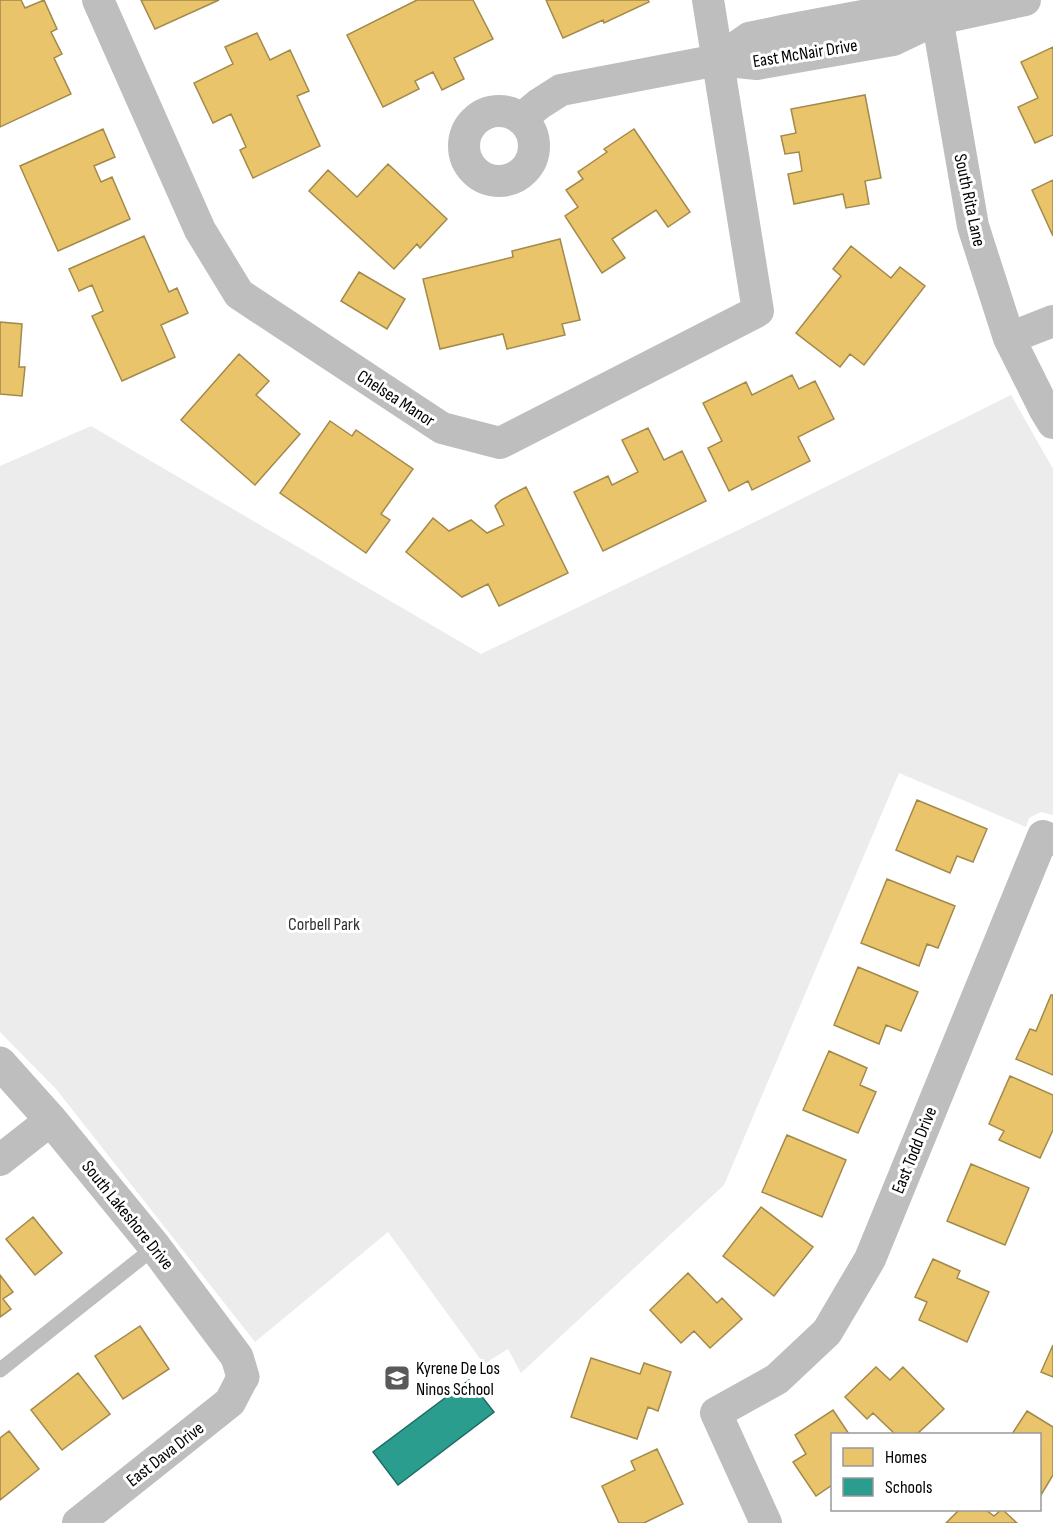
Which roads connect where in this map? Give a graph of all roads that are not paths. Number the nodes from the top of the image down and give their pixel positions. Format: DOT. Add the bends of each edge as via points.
graph roads {
  1 [pos="98,0"];
  2 [pos="708,0"];
  3 [pos="1025,0"];
  4 [pos="936,9"];
  5 [pos="718,60"];
  6 [pos="521,119"];
  7 [pos="1053,321"];
  8 [pos="1009,338"];
  9 [pos="1053,423"];
  10 [pos="1048,838"];
  11 [pos="0,1063"];
  12 [pos="51,1120"];
  13 [pos="0,1160"];
  14 [pos="155,1246"];
  15 [pos="0,1370"];
  16 [pos="243,1377"];
  17 [pos="78,1523"];
  18 [pos="766,1523"];
  1 -- 5 [label="street, Chelsea Manor" via="200,230 239,294 442,428 500,443 758,311"];
  2 -- 5 [label="street, Chelsea Manor"];
  3 -- 4 [label="street, East McNair Drive"];
  4 -- 5 [label="street, East McNair Drive" via="893,40 821,38 757,64"];
  4 -- 8 [label="street, South Rita Lane" via="973,226"];
  5 -- 6 [label="street" via="561,90"];
  7 -- 8 [label="street"];
  8 -- 9 [label="street, South Rita Lane"];
  10 -- 18 [label="street, East Todd Drive" via="870,1259 827,1332 777,1379 716,1413"];
  11 -- 12 [label="street, South Lakeshore Drive"];
  12 -- 13 [label="street"];
  12 -- 14 [label="street, South Lakeshore Drive"];
  14 -- 15 [label="lane"];
  14 -- 16 [label="street, South Lakeshore Drive" via="237,1357"];
  16 -- 17 [label="street, East Dava Drive" via="230,1402"];
}
